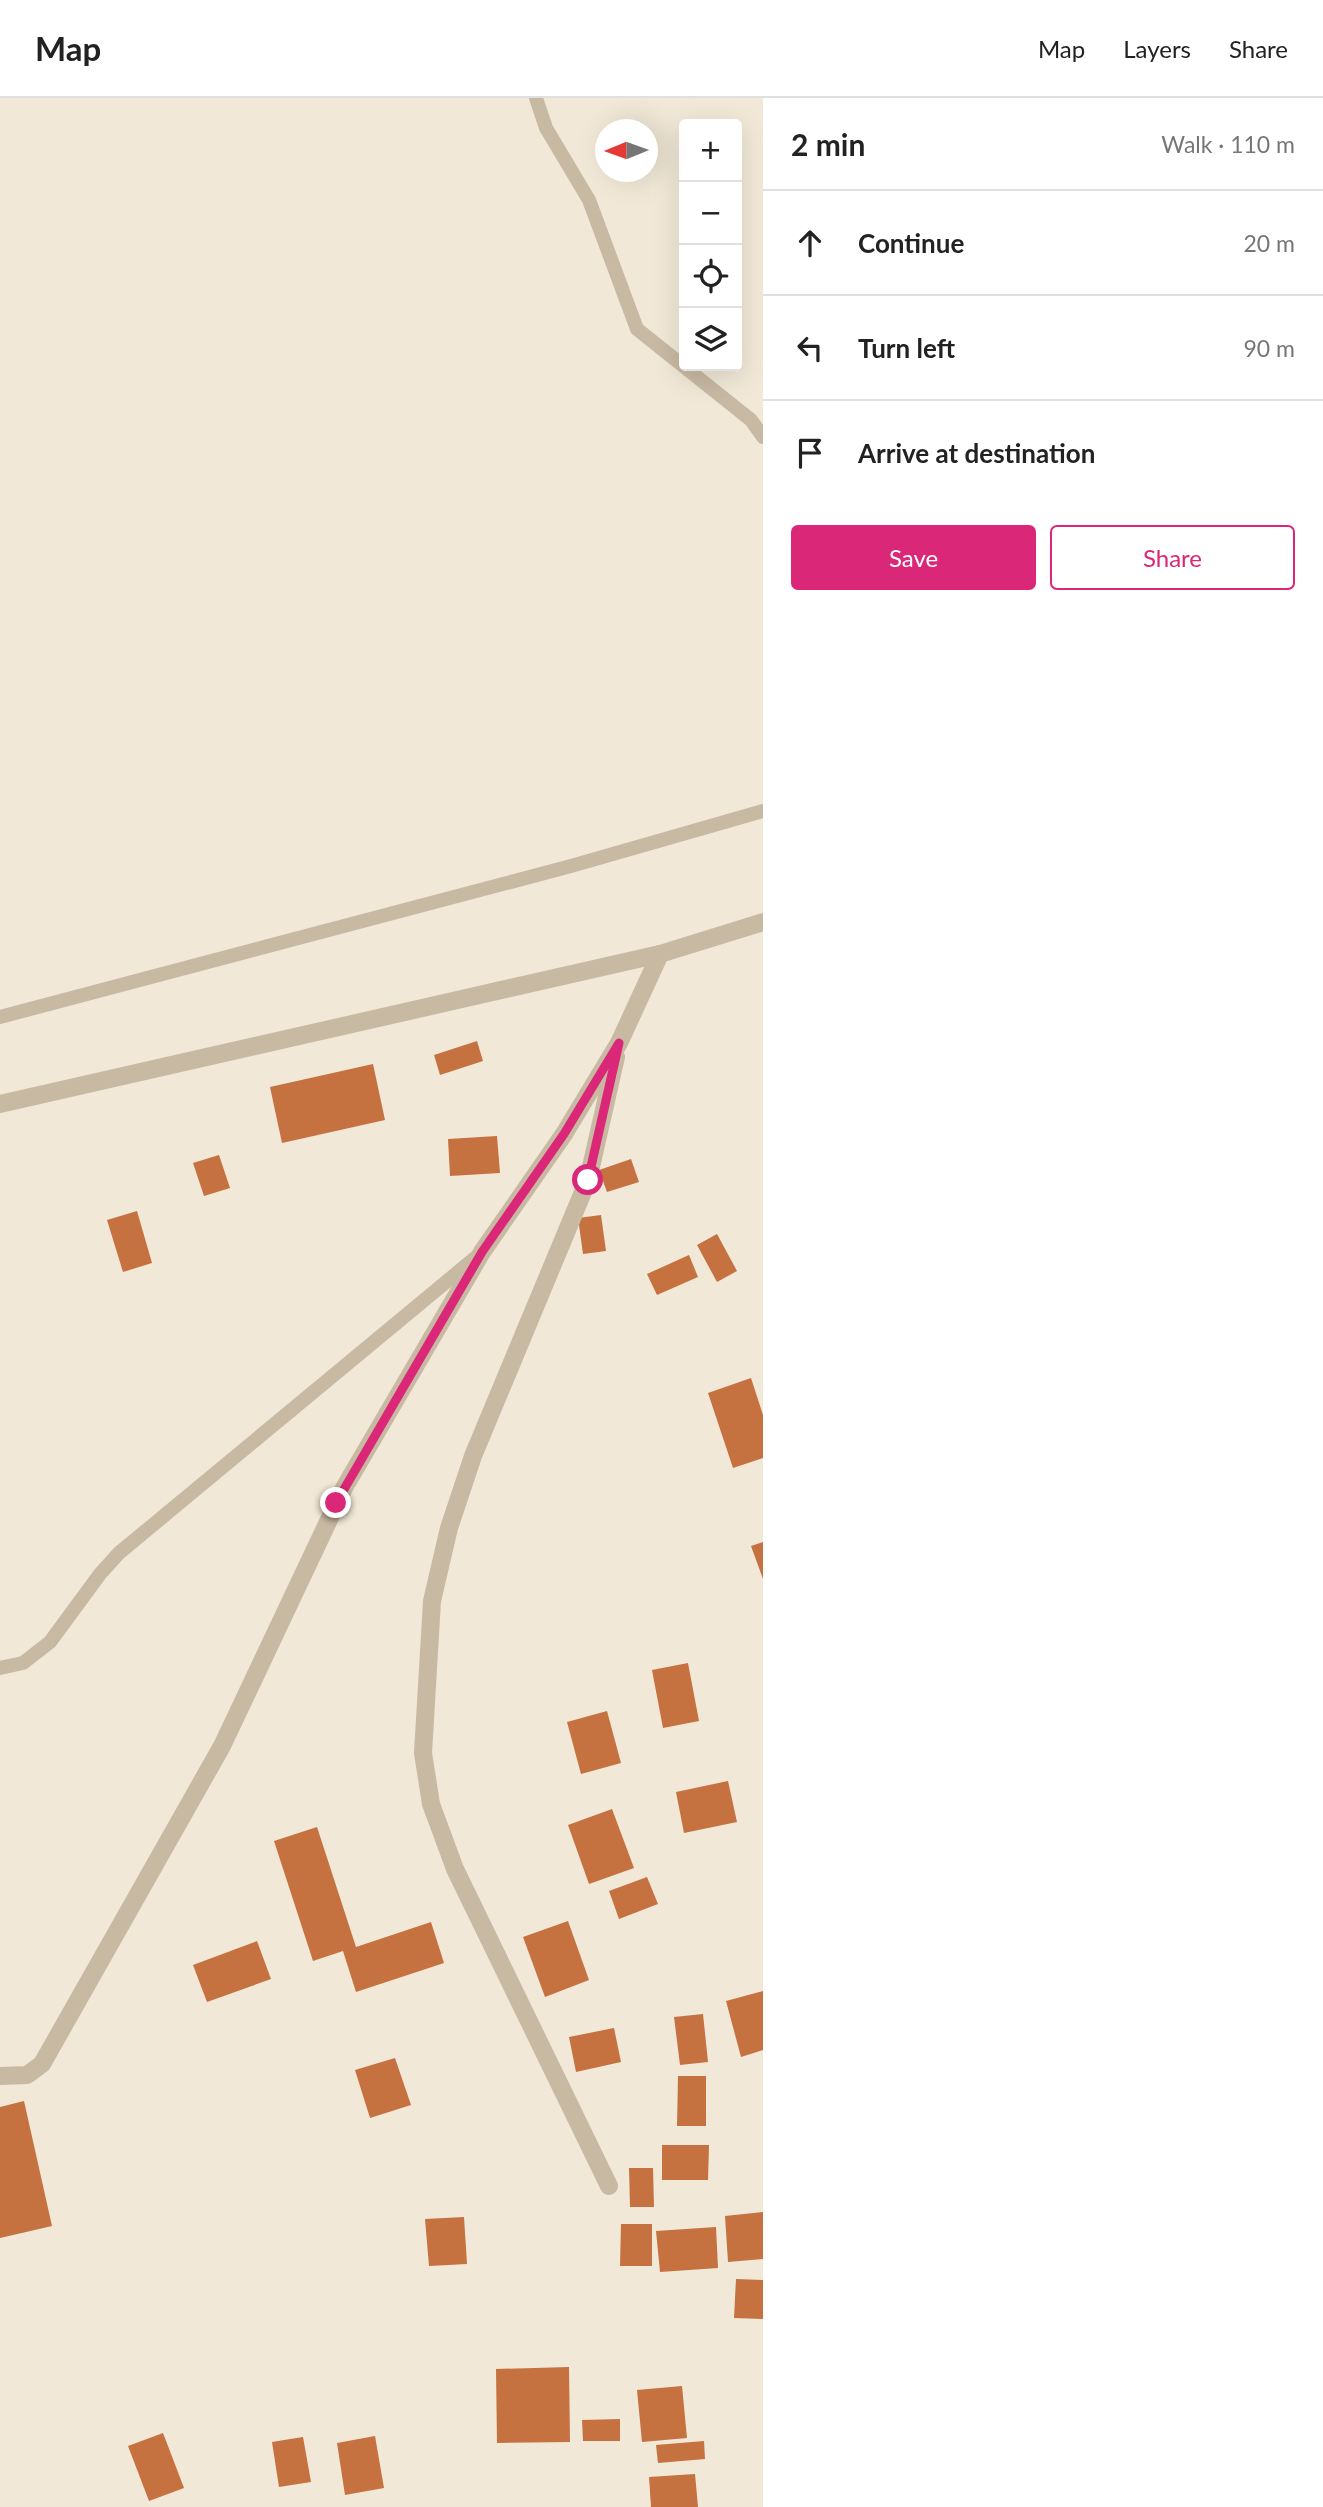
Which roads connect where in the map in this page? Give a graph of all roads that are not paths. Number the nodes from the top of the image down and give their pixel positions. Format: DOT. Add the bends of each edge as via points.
graph roads {
  1 [pos="536,98"];
  2 [pos="763,437"];
  3 [pos="763,811"];
  4 [pos="763,922"];
  5 [pos="660,954"];
  6 [pos="0,1017"];
  7 [pos="619,1043"];
  8 [pos="0,1104"];
  9 [pos="482,1252"];
  10 [pos="0,1668"];
  11 [pos="0,2076"];
  12 [pos="609,2186"];
  1 -- 2 [label="lane" via="546,128 589,200 637,329 751,420"];
  3 -- 6 [label="lane"];
  4 -- 5 [label="street"];
  5 -- 7 [label="street"];
  5 -- 8 [label="street"];
  7 -- 9 [label="street" via="564,1134"];
  7 -- 12 [label="street" via="588,1180 473,1456 449,1528 432,1601 424,1753 431,1804 455,1869"];
  9 -- 10 [label="lane" via="119,1553 50,1642 23,1663"];
  9 -- 11 [label="street" via="344,1488 222,1746 42,2064 27,2075"];
}
